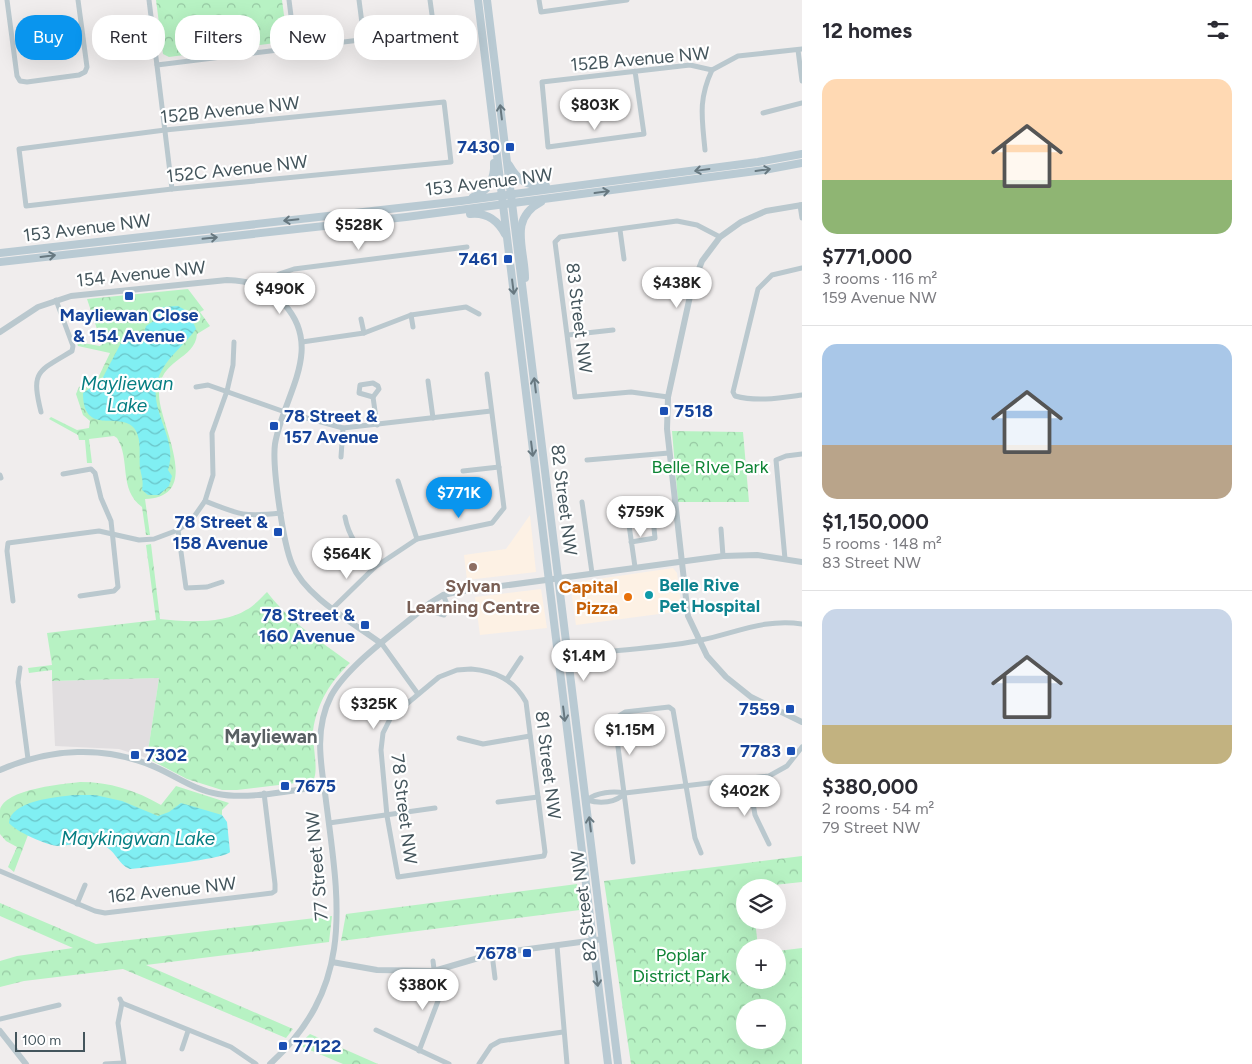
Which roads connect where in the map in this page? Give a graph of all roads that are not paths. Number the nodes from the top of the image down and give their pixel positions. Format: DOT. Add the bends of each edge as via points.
graph roads {
  1 [pos="7,0"];
  2 [pos="78,0"];
  3 [pos="148,0"];
  4 [pos="289,0"];
  5 [pos="359,0"];
  6 [pos="430,0"];
  7 [pos="478,0"];
  8 [pos="487,0"];
  9 [pos="539,0"];
  10 [pos="628,0"];
  11 [pos="609,1"];
  12 [pos="291,15"];
  13 [pos="361,15"];
  14 [pos="432,15"];
  15 [pos="800,49"];
  16 [pos="270,51"];
  17 [pos="157,65"];
  18 [pos="712,70"];
  19 [pos="635,71"];
  20 [pos="802,81"];
  21 [pos="490,102"];
  22 [pos="802,103"];
  23 [pos="763,113"];
  24 [pos="165,130"];
  25 [pos="706,150"];
  26 [pos="802,154"];
  27 [pos="507,161"];
  28 [pos="451,162"];
  29 [pos="802,163"];
  30 [pos="607,182"];
  31 [pos="172,189"];
  32 [pos="511,195"];
  33 [pos="502,196"];
  34 [pos="554,198"];
  35 [pos="461,201"];
  36 [pos="512,204"];
  37 [pos="503,205"];
  38 [pos="801,205"];
  39 [pos="26,206"];
  40 [pos="406,217"];
  41 [pos="802,218"];
  42 [pos="620,230"];
  43 [pos="720,237"];
  44 [pos="507,239"];
  45 [pos="467,248"];
  46 [pos="0,253"];
  47 [pos="624,259"];
  48 [pos="0,262"];
  49 [pos="802,268"];
  50 [pos="261,286"];
  51 [pos="56,300"];
  52 [pos="524,303"];
  53 [pos="479,314"];
  54 [pos="410,315"];
  55 [pos="361,319"];
  56 [pos="413,328"];
  57 [pos="613,330"];
  58 [pos="0,332"];
  59 [pos="364,333"];
  60 [pos="568,336"];
  61 [pos="234,342"];
  62 [pos="302,342"];
  63 [pos="487,374"];
  64 [pos="428,381"];
  65 [pos="196,387"];
  66 [pos="228,391"];
  67 [pos="802,395"];
  68 [pos="373,397"];
  69 [pos="668,397"];
  70 [pos="491,411"];
  71 [pos="41,412"];
  72 [pos="285,412"];
  73 [pos="433,418"];
  74 [pos="377,425"];
  75 [pos="343,428"];
  76 [pos="669,453"];
  77 [pos="802,454"];
  78 [pos="341,457"];
  79 [pos="587,460"];
  80 [pos="499,467"];
  81 [pos="463,471"];
  82 [pos="63,474"];
  83 [pos="398,481"];
  84 [pos="205,501"];
  85 [pos="582,502"];
  86 [pos="281,513"];
  87 [pos="345,517"];
  88 [pos="721,529"];
  89 [pos="178,530"];
  90 [pos="112,533"];
  91 [pos="418,539"];
  92 [pos="631,542"];
  93 [pos="724,556"];
  94 [pos="785,559"];
  95 [pos="681,561"];
  96 [pos="802,562"];
  97 [pos="635,567"];
  98 [pos="375,568"];
  99 [pos="592,573"];
  100 [pos="560,578"];
  101 [pos="547,580"];
  102 [pos="222,582"];
  103 [pos="443,595"];
  104 [pos="80,596"];
  105 [pos="12,601"];
  106 [pos="430,603"];
  107 [pos="333,608"];
  108 [pos="802,624"];
  109 [pos="700,640"];
  110 [pos="382,644"];
  111 [pos="605,652"];
  112 [pos="521,658"];
  113 [pos="20,668"];
  114 [pos="507,678"];
  115 [pos="418,694"];
  116 [pos="802,722"];
  117 [pos="530,736"];
  118 [pos="459,738"];
  119 [pos="802,747"];
  120 [pos="28,759"];
  121 [pos="0,770"];
  122 [pos="749,780"];
  123 [pos="324,786"];
  124 [pos="686,787"];
  125 [pos="264,793"];
  126 [pos="626,793"];
  127 [pos="538,797"];
  128 [pos="587,800"];
  129 [pos="498,802"];
  130 [pos="575,802"];
  131 [pos="436,808"];
  132 [pos="387,816"];
  133 [pos="329,823"];
  134 [pos="769,844"];
  135 [pos="701,853"];
  136 [pos="634,862"];
  137 [pos="0,871"];
  138 [pos="398,877"];
  139 [pos="85,886"];
  140 [pos="77,904"];
  141 [pos="603,939"];
  142 [pos="592,941"];
  143 [pos="557,946"];
  144 [pos="492,954"];
  145 [pos="433,961"];
  146 [pos="332,962"];
  147 [pos="434,971"];
  148 [pos="496,978"];
  149 [pos="58,1005"];
  150 [pos="0,1019"];
  151 [pos="376,1030"];
  152 [pos="0,1031"];
  153 [pos="188,1031"];
  154 [pos="563,1032"];
  155 [pos="182,1049"];
  156 [pos="419,1052"];
  157 [pos="123,1063"];
  158 [pos="26,1064"];
  159 [pos="105,1064"];
  160 [pos="256,1064"];
  161 [pos="270,1064"];
  162 [pos="449,1064"];
  163 [pos="479,1064"];
  164 [pos="567,1064"];
  165 [pos="608,1064"];
  166 [pos="618,1064"];
  1 -- 2 [label="street" via="20,81 86,72 88,67"];
  3 -- 17 [label="street"];
  4 -- 12 [label="street"];
  5 -- 13 [label="street"];
  6 -- 14 [label="street"];
  7 -- 21 [label="main road, 82 Street NW"];
  27 -- 8 [label="main road, 82 Street NW, one-way"];
  9 -- 11 [label="street" via="541,12"];
  10 -- 11 [label="street"];
  15 -- 18 [label="street, 152B Avenue NW" via="738,56"];
  15 -- 20 [label="street, 152B Avenue NW"];
  16 -- 17 [label="street"];
  17 -- 24 [label="street"];
  18 -- 19 [label="street, 152B Avenue NW" via="690,65"];
  18 -- 25 [label="street" via="703,89 700,107"];
  19 -- 19 [label="street, 152B Avenue NW" via="542,82 548,147 644,134"];
  21 -- 33 [label="main road, 82 Street NW"];
  21 -- 35 [label="main road" via="488,118 493,177 484,192"];
  22 -- 23 [label="street"];
  24 -- 28 [label="street, 152B Avenue NW" via="444,102"];
  24 -- 31 [label="street"];
  24 -- 39 [label="street, 152B Avenue NW" via="19,149"];
  26 -- 30 [label="main road, 153 Avenue NW, one-way"];
  27 -- 30 [label="main road" via="521,182 535,186"];
  27 -- 32 [label="main road, 82 Street NW"];
  28 -- 31 [label="street, 152C Avenue NW"];
  34 -- 29 [label="main road, 153 Avenue NW, one-way"];
  30 -- 32 [label="main road, 153 Avenue NW"];
  31 -- 39 [label="street, 152C Avenue NW"];
  32 -- 33 [label="main road, 153 Avenue NW"];
  32 -- 36 [label="main road, 82 Street NW"];
  33 -- 35 [label="main road, 153 Avenue NW"];
  33 -- 37 [label="main road, 82 Street NW"];
  34 -- 36 [label="main road, 153 Avenue NW"];
  34 -- 52 [label="main road" via="531,208 521,224"];
  35 -- 46 [label="main road, 153 Avenue NW, one-way"];
  36 -- 37 [label="main road, 153 Avenue NW"];
  36 -- 52 [label="main road, 82 Street NW"];
  37 -- 40 [label="main road, 153 Avenue NW"];
  37 -- 44 [label="main road, 82 Street NW"];
  38 -- 41 [label="street"];
  38 -- 43 [label="street" via="766,210"];
  40 -- 44 [label="main road" via="486,214 499,224"];
  48 -- 40 [label="main road, 153 Avenue NW, one-way"];
  42 -- 43 [label="street" via="677,221 698,224"];
  42 -- 47 [label="street"];
  42 -- 60 [label="street, 83 Street NW" via="560,237 555,242"];
  43 -- 69 [label="street" via="702,261 692,287"];
  44 -- 101 [label="main road, 82 Street NW, one-way"];
  45 -- 50 [label="street" via="294,269"];
  49 -- 67 [label="street" via="772,275 758,289 733,392 741,398"];
  50 -- 51 [label="street, 154 Avenue NW" via="227,280 85,294"];
  50 -- 62 [label="street" via="288,308"];
  51 -- 58 [label="street, 154 Avenue NW" via="38,307"];
  51 -- 71 [label="street" via="73,346 72,351 43,369 37,378 35,386"];
  100 -- 52 [label="main road, 82 Street NW, one-way"];
  53 -- 54 [label="street" via="466,307"];
  54 -- 56 [label="street"];
  54 -- 59 [label="street"];
  55 -- 59 [label="street"];
  57 -- 60 [label="street"];
  59 -- 62 [label="street"];
  60 -- 69 [label="street, 83 Street NW" via="575,397 631,392"];
  61 -- 66 [label="street"];
  62 -- 72 [label="street" via="300,368"];
  63 -- 70 [label="street"];
  64 -- 73 [label="street"];
  65 -- 66 [label="street" via="208,385"];
  66 -- 72 [label="street"];
  66 -- 84 [label="street" via="212,433 213,475"];
  68 -- 74 [label="street"];
  69 -- 76 [label="street"];
  70 -- 73 [label="street"];
  70 -- 80 [label="street"];
  72 -- 75 [label="street"];
  72 -- 86 [label="street" via="275,445"];
  73 -- 74 [label="street"];
  74 -- 75 [label="street"];
  75 -- 78 [label="street"];
  76 -- 79 [label="street"];
  76 -- 95 [label="street"];
  77 -- 94 [label="street" via="776,460"];
  80 -- 81 [label="street"];
  80 -- 91 [label="street" via="504,508 492,522"];
  82 -- 90 [label="street" via="91,469 95,473 111,520"];
  83 -- 91 [label="street"];
  84 -- 86 [label="street" via="244,516"];
  84 -- 89 [label="street" via="191,521"];
  85 -- 99 [label="street"];
  86 -- 107 [label="street" via="292,565 302,582"];
  87 -- 98 [label="street" via="356,546"];
  88 -- 93 [label="street"];
  89 -- 90 [label="street" via="154,539 138,540"];
  89 -- 102 [label="street" via="186,588 208,588"];
  90 -- 104 [label="street" via="118,588"];
  90 -- 105 [label="street" via="99,531 8,543 6,551"];
  91 -- 98 [label="street"];
  92 -- 92 [label="street" via="627,511 652,508 655,538"];
  92 -- 97 [label="street"];
  93 -- 94 [label="street" via="757,555"];
  93 -- 95 [label="street"];
  94 -- 96 [label="street"];
  95 -- 97 [label="street"];
  95 -- 109 [label="street" via="688,616"];
  97 -- 99 [label="street"];
  98 -- 107 [label="street"];
  99 -- 100 [label="street"];
  100 -- 101 [label="street"];
  100 -- 128 [label="main road, 82 Street NW"];
  101 -- 103 [label="street"];
  101 -- 130 [label="main road, 82 Street NW, one-way"];
  103 -- 106 [label="street"];
  103 -- 106 [label="street" via="448,606 444,614 437,613"];
  106 -- 110 [label="street"];
  107 -- 110 [label="street"];
  108 -- 109 [label="street" via="785,621 756,625"];
  109 -- 111 [label="street"];
  109 -- 116 [label="street" via="707,656 744,692"];
  110 -- 115 [label="street"];
  110 -- 123 [label="street, 77 Street NW" via="340,681 325,709 319,742"];
  112 -- 114 [label="street"];
  113 -- 120 [label="street" via="18,682"];
  114 -- 115 [label="street" via="484,670 458,670 439,677"];
  114 -- 117 [label="street, 81 Street NW" via="520,690 526,702"];
  115 -- 132 [label="street, 78 Street NW" via="391,717 383,734 380,750"];
  117 -- 118 [label="street" via="483,744"];
  117 -- 127 [label="street, 81 Street NW"];
  119 -- 122 [label="street" via="780,772"];
  120 -- 121 [label="street"];
  120 -- 125 [label="street" via="65,752 102,753 152,766 210,792 236,796"];
  122 -- 124 [label="street"];
  122 -- 134 [label="street" via="754,812"];
  123 -- 125 [label="street"];
  123 -- 133 [label="street, 77 Street NW"];
  124 -- 126 [label="street"];
  124 -- 126 [label="street" via="670,707 625,712 617,717 615,724"];
  124 -- 135 [label="street" via="695,838"];
  125 -- 140 [label="street, 162 Avenue NW" via="275,891 272,893 105,913"];
  126 -- 128 [label="street" via="594,795"];
  126 -- 136 [label="street"];
  127 -- 129 [label="street"];
  127 -- 138 [label="street, 81 Street NW" via="544,856"];
  128 -- 130 [label="main road"];
  141 -- 128 [label="main road, 82 Street NW, one-way"];
  130 -- 142 [label="main road, 82 Street NW"];
  131 -- 132 [label="street"];
  132 -- 133 [label="street"];
  132 -- 138 [label="street, 78 Street NW"];
  133 -- 146 [label="street, 77 Street NW" via="338,899 338,929"];
  137 -- 140 [label="street, 162 Avenue NW"];
  139 -- 140 [label="street, 162 Avenue NW"];
  141 -- 142 [label="street"];
  141 -- 166 [label="main road, 82 Street NW"];
  142 -- 143 [label="street"];
  142 -- 165 [label="main road, 82 Street NW, one-way"];
  143 -- 144 [label="street"];
  143 -- 154 [label="street"];
  144 -- 147 [label="street"];
  144 -- 148 [label="street"];
  145 -- 147 [label="street"];
  146 -- 147 [label="street" via="377,970"];
  146 -- 161 [label="street, 77 Street NW" via="321,995 300,1034"];
  147 -- 156 [label="street" via="438,1001"];
  149 -- 150 [label="street"];
  151 -- 156 [label="street"];
  152 -- 158 [label="street"];
  153 -- 155 [label="street"];
  153 -- 157 [label="street" via="121,1001 118,1023"];
  153 -- 160 [label="street" via="231,1047"];
  154 -- 163 [label="street" via="500,1041 491,1046"];
  154 -- 164 [label="street"];
  156 -- 162 [label="street"];
  157 -- 159 [label="street"];
}
